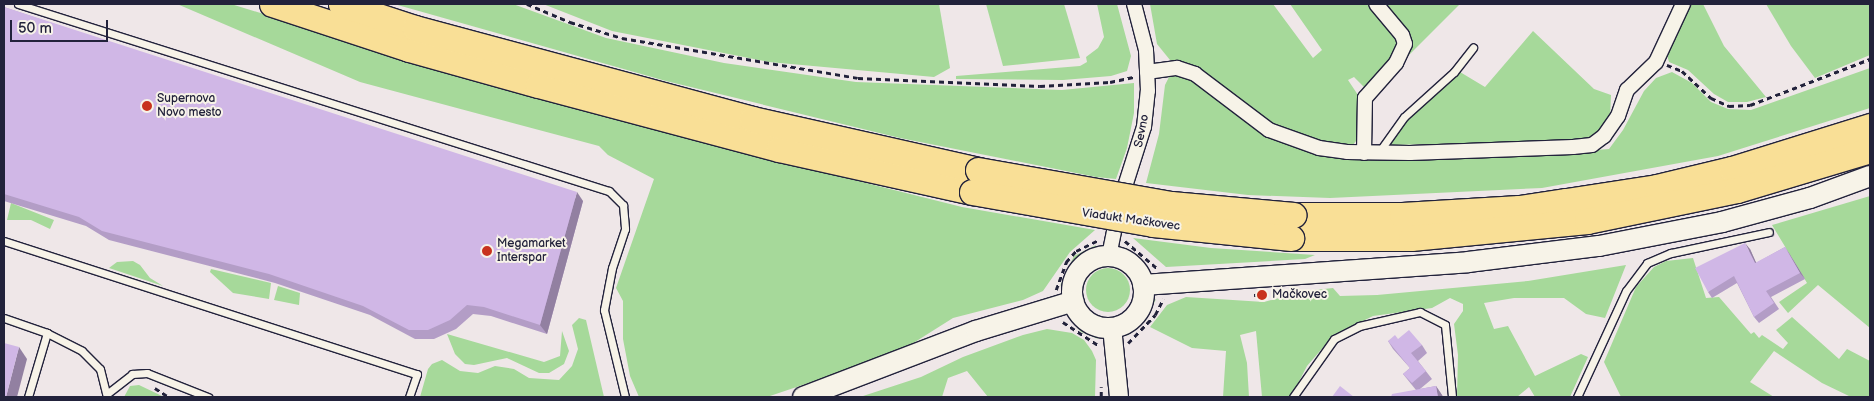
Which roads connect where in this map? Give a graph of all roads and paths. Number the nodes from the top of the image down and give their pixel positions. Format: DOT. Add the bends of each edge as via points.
graph roads {
  1 [pos="18,4"];
  2 [pos="272,4"];
  3 [pos="341,4"];
  4 [pos="527,4"];
  5 [pos="537,4"];
  6 [pos="1134,4"];
  7 [pos="1376,4"];
  8 [pos="1683,4"];
  9 [pos="537,8"];
  10 [pos="1473,48"];
  11 [pos="1870,59"];
  12 [pos="1656,62"];
  13 [pos="1147,72"];
  14 [pos="1870,126"];
  15 [pos="1870,150"];
  16 [pos="1364,153"];
  17 [pos="1379,153"];
  18 [pos="1870,176"];
  19 [pos="975,181"];
  20 [pos="1293,226"];
  21 [pos="1768,232"];
  22 [pos="1094,240"];
  23 [pos="4,241"];
  24 [pos="1125,241"];
  25 [pos="1109,256"];
  26 [pos="1158,269"];
  27 [pos="1143,285"];
  28 [pos="1056,288"];
  29 [pos="1164,299"];
  30 [pos="1074,301"];
  31 [pos="4,318"];
  32 [pos="1062,321"];
  33 [pos="1112,327"];
  34 [pos="47,332"];
  35 [pos="1125,345"];
  36 [pos="1103,346"];
  37 [pos="149,383"];
  38 [pos="108,395"];
  39 [pos="28,397"];
  40 [pos="169,397"];
  41 [pos="208,397"];
  42 [pos="409,397"];
  43 [pos="625,397"];
  44 [pos="803,397"];
  45 [pos="1119,397"];
  46 [pos="1294,397"];
  47 [pos="1452,397"];
  48 [pos="1577,397"];
  1 -- 43 [label="lane" via="609,192 623,205 625,229 612,268 604,310"];
  2 -- 19 [label="highway" via="409,49 770,146"];
  3 -- 19 [label="highway" via="415,28"];
  4 -- 9 [label="path"];
  5 -- 9 [label="path"];
  6 -- 13 [label="street, Sevno" via="1146,50"];
  7 -- 16 [label="street" via="1405,44 1396,63 1365,98"];
  8 -- 12 [label="street"];
  9 -- 13 [label="path" via="622,38 858,78 1040,86 1110,82"];
  10 -- 17 [label="lane" via="1454,72 1404,117"];
  11 -- 12 [label="path" via="1750,105 1729,106 1711,98 1682,71"];
  12 -- 17 [label="street" via="1627,90 1618,116 1604,136 1592,144 1505,151"];
  13 -- 16 [label="street" via="1176,68 1195,74 1269,130 1319,148"];
  13 -- 25 [label="street, Sevno" via="1144,127 1120,202"];
  14 -- 20 [label="highway" via="1732,169 1657,187 1519,208"];
  15 -- 20 [label="highway" via="1737,190 1587,221 1421,237"];
  16 -- 17 [label="street"];
  18 -- 27 [label="main road" via="1810,198 1722,222 1599,246 1468,262"];
  19 -- 20 [label="highway, Viadukt Mačkovec, bridge" via="1153,224"];
  21 -- 48 [label="lane" via="1671,253 1646,263 1626,291"];
  22 -- 28 [label="path" via="1066,262"];
  23 -- 42 [label="lane" via="417,374"];
  24 -- 26 [label="path"];
  25 -- 27 [label="main road" via="1128,262 1140,275"];
  25 -- 30 [label="main road" via="1089,261 1080,269 1072,290"];
  27 -- 33 [label="main road" via="1138,313 1122,326"];
  29 -- 35 [label="path" via="1155,315"];
  30 -- 33 [label="main road" via="1087,321 1101,328"];
  30 -- 44 [label="main road" via="976,331"];
  31 -- 34 [label="lane"];
  32 -- 36 [label="path"];
  33 -- 45 [label="street"];
  34 -- 38 [label="lane" via="76,346 95,363"];
  34 -- 39 [label="lane"];
  37 -- 40 [label="path"];
  38 -- 41 [label="lane" via="132,374 147,373"];
  46 -- 47 [label="lane" via="1334,339 1359,326 1420,312 1445,325"];
}
